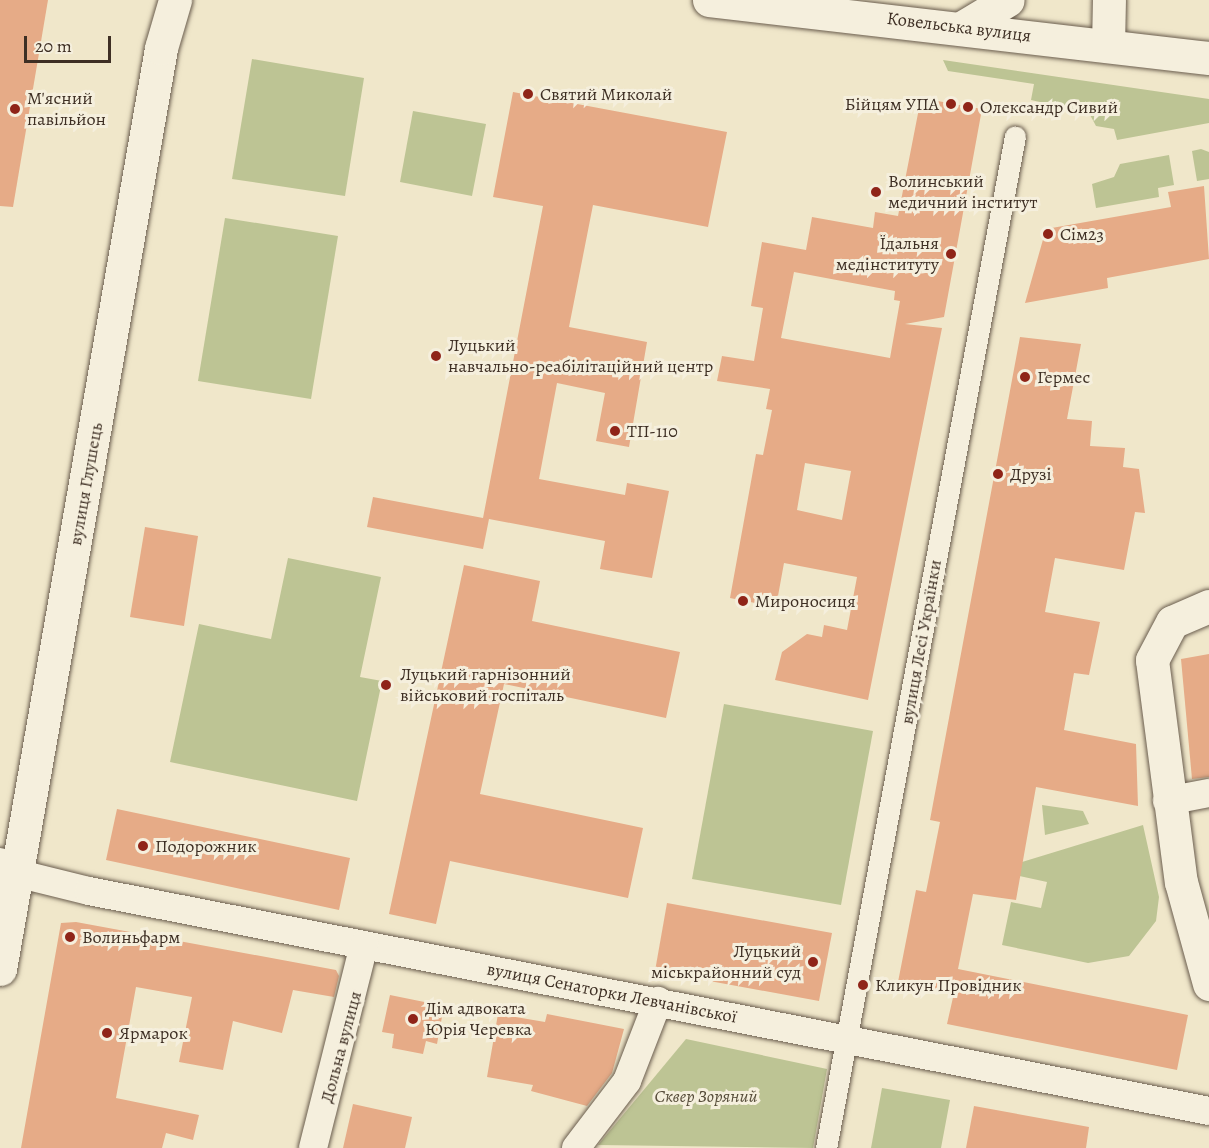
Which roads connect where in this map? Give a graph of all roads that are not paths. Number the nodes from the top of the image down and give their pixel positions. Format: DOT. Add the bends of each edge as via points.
graph roads {
  1 [pos="175,0"];
  2 [pos="709,0"];
  3 [pos="1008,0"];
  4 [pos="1109,0"];
  5 [pos="963,27"];
  6 [pos="1108,46"];
  7 [pos="1209,58"];
  8 [pos="1015,136"];
  9 [pos="1209,606"];
  10 [pos="1209,793"];
  11 [pos="1167,801"];
  12 [pos="8,868"];
  13 [pos="364,945"];
  14 [pos="0,969"];
  15 [pos="1209,984"];
  16 [pos="658,1001"];
  17 [pos="847,1040"];
  18 [pos="1209,1111"];
  19 [pos="314,1148"];
  20 [pos="576,1148"];
  21 [pos="826,1148"];
  1 -- 12 [label="main road, вулиця Глушець" via="161,48"];
  2 -- 5 [label="main road, Ковельська вулиця"];
  3 -- 5 [label="main road"];
  4 -- 6 [label="main road"];
  5 -- 6 [label="main road, Ковельська вулиця"];
  6 -- 7 [label="main road, Ковельська вулиця"];
  8 -- 17 [label="street, вулиця Лесі Українки"];
  9 -- 11 [label="main road" via="1172,622 1152,660"];
  10 -- 11 [label="street"];
  11 -- 15 [label="main road" via="1181,882"];
  12 -- 13 [label="street, вулиця Сенаторки Левчанівської"];
  12 -- 14 [label="main road, вулиця Глушець"];
  13 -- 16 [label="street, вулиця Сенаторки Левчанівської"];
  13 -- 19 [label="street, Дольна вулиця"];
  16 -- 17 [label="street, вулиця Сенаторки Левчанівської"];
  16 -- 20 [label="street" via="627,1082"];
  17 -- 18 [label="street, вулиця Сенаторки Левчанівської"];
  17 -- 21 [label="street, вулиця Лесі Українки"];
}
